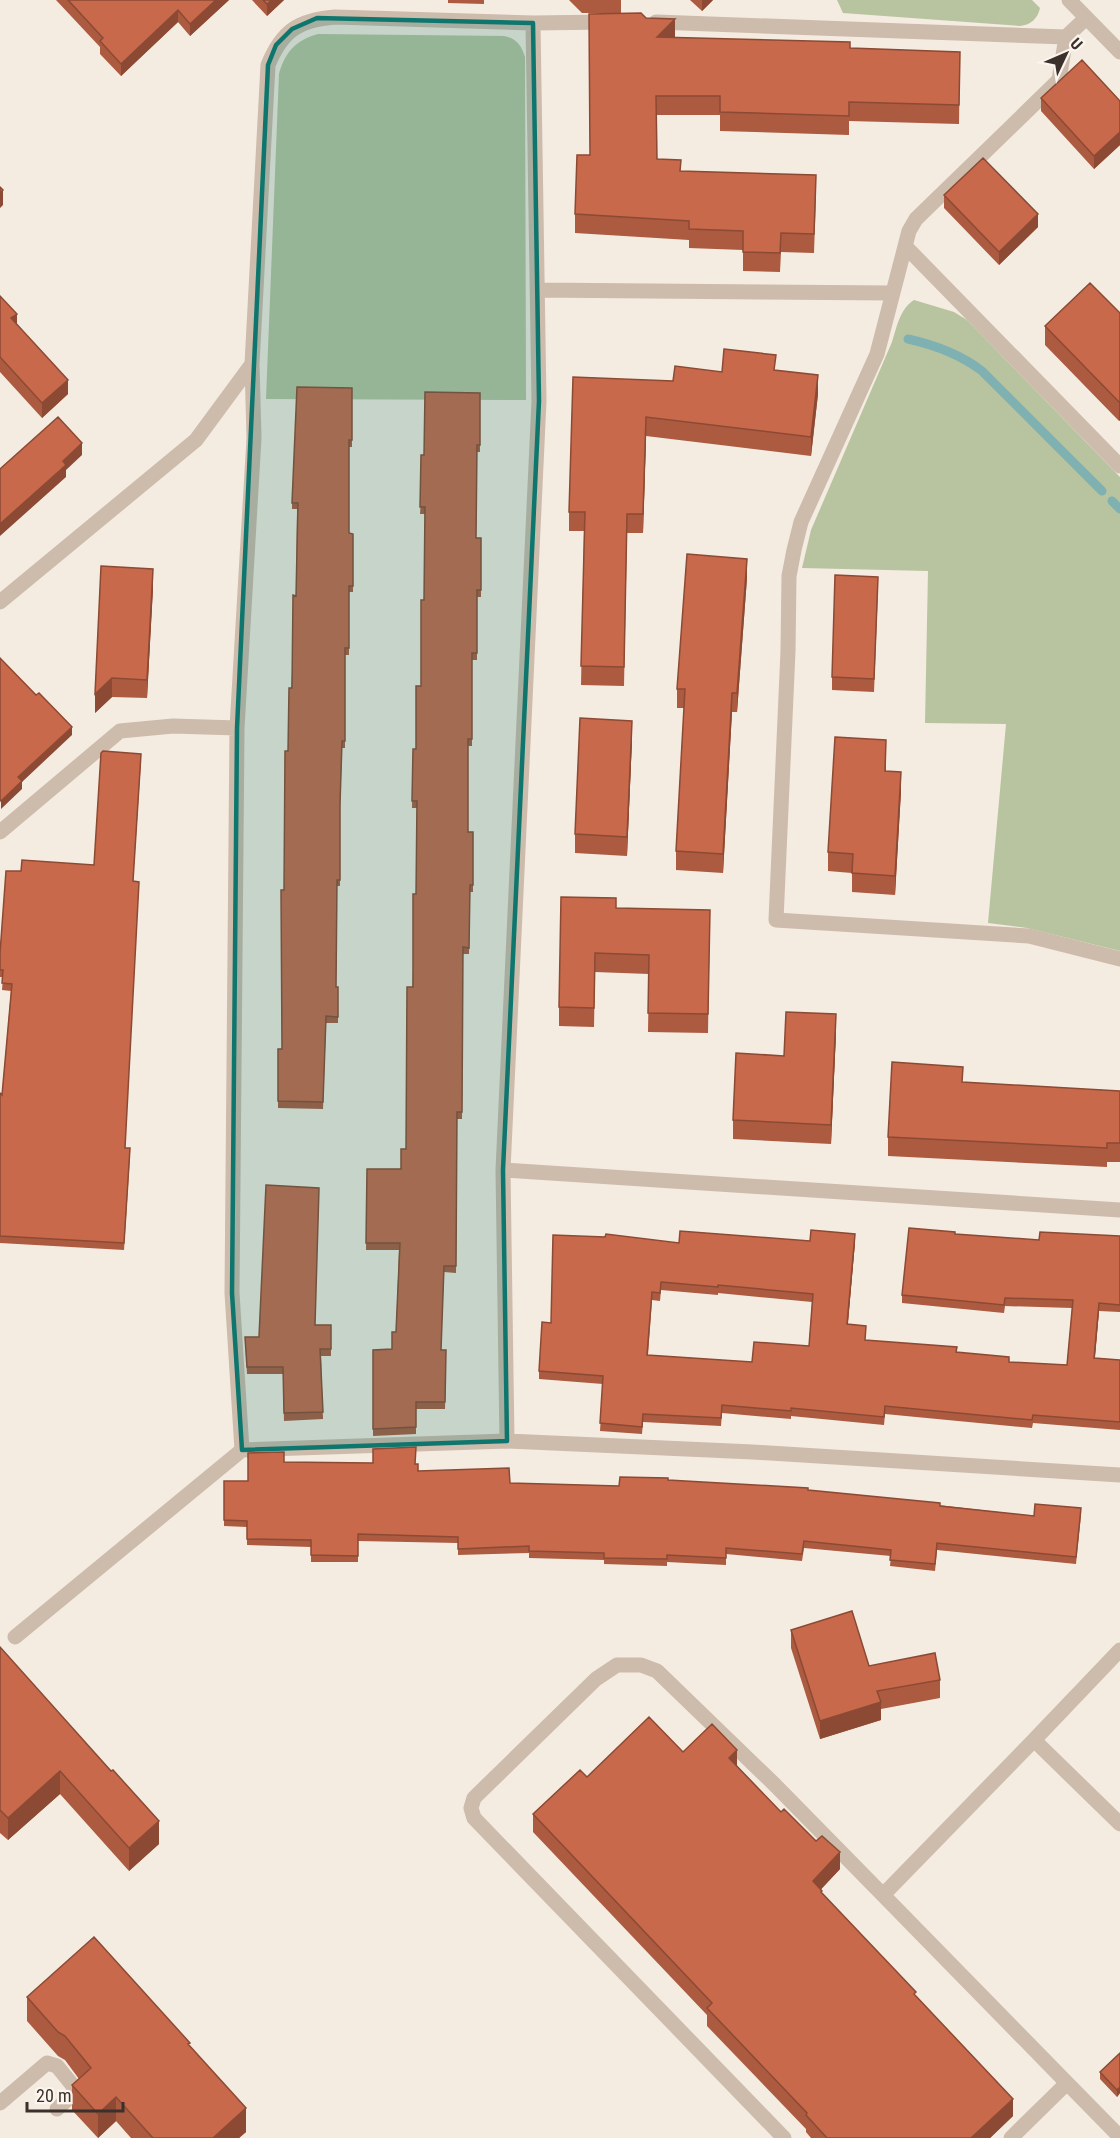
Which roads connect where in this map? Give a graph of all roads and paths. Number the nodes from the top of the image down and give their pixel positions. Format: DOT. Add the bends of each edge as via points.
graph roads {
  1 [pos="1068,0"];
  2 [pos="1086,18"];
  3 [pos="533,23"];
  4 [pos="1066,37"];
  5 [pos="1120,52"];
  6 [pos="905,246"];
  7 [pos="538,290"];
  8 [pos="892,293"];
  9 [pos="252,364"];
  10 [pos="1120,466"];
  11 [pos="0,602"];
  12 [pos="237,728"];
  13 [pos="0,832"];
  14 [pos="1120,958"];
  15 [pos="503,1170"];
  16 [pos="1120,1210"];
  17 [pos="507,1441"];
  18 [pos="242,1450"];
  19 [pos="1120,1475"];
  20 [pos="15,1637"];
  21 [pos="1120,1650"];
  22 [pos="1034,1740"];
  23 [pos="1120,1824"];
  24 [pos="883,1895"];
  25 [pos="1067,2083"];
  26 [pos="0,2103"];
  27 [pos="57,2109"];
  28 [pos="1120,2137"];
  29 [pos="784,2138"];
  30 [pos="1011,2138"];
  1 -- 2 [label="street"];
  2 -- 4 [label="street"];
  2 -- 5 [label="street"];
  3 -- 4 [label="street" via="684,22"];
  3 -- 7 [label="street"];
  3 -- 9 [label="street" via="317,18 292,29 276,45 268,65"];
  4 -- 6 [label="street" via="1059,80 916,219"];
  6 -- 8 [label="street"];
  6 -- 10 [label="street"];
  7 -- 8 [label="street"];
  7 -- 15 [label="street" via="539,401"];
  8 -- 14 [label="street" via="877,354 801,522 789,576 776,920 1029,936"];
  9 -- 11 [label="street" via="196,440"];
  9 -- 12 [label="street" via="254,438"];
  12 -- 13 [label="street" via="173,726 120,731"];
  12 -- 18 [label="street" via="232,1293"];
  15 -- 16 [label="street"];
  15 -- 17 [label="street"];
  17 -- 18 [label="street"];
  17 -- 19 [label="street"];
  18 -- 20 [label="street"];
  21 -- 22 [label="street"];
  22 -- 23 [label="street"];
  22 -- 24 [label="street"];
  24 -- 25 [label="street"];
  24 -- 29 [label="street" via="657,1671 641,1665 617,1665 596,1679 474,1798 474,1818"];
  25 -- 28 [label="street"];
  25 -- 30 [label="street"];
  26 -- 27 [label="street" via="47,2063 57,2066 74,2087 73,2094"];
}
